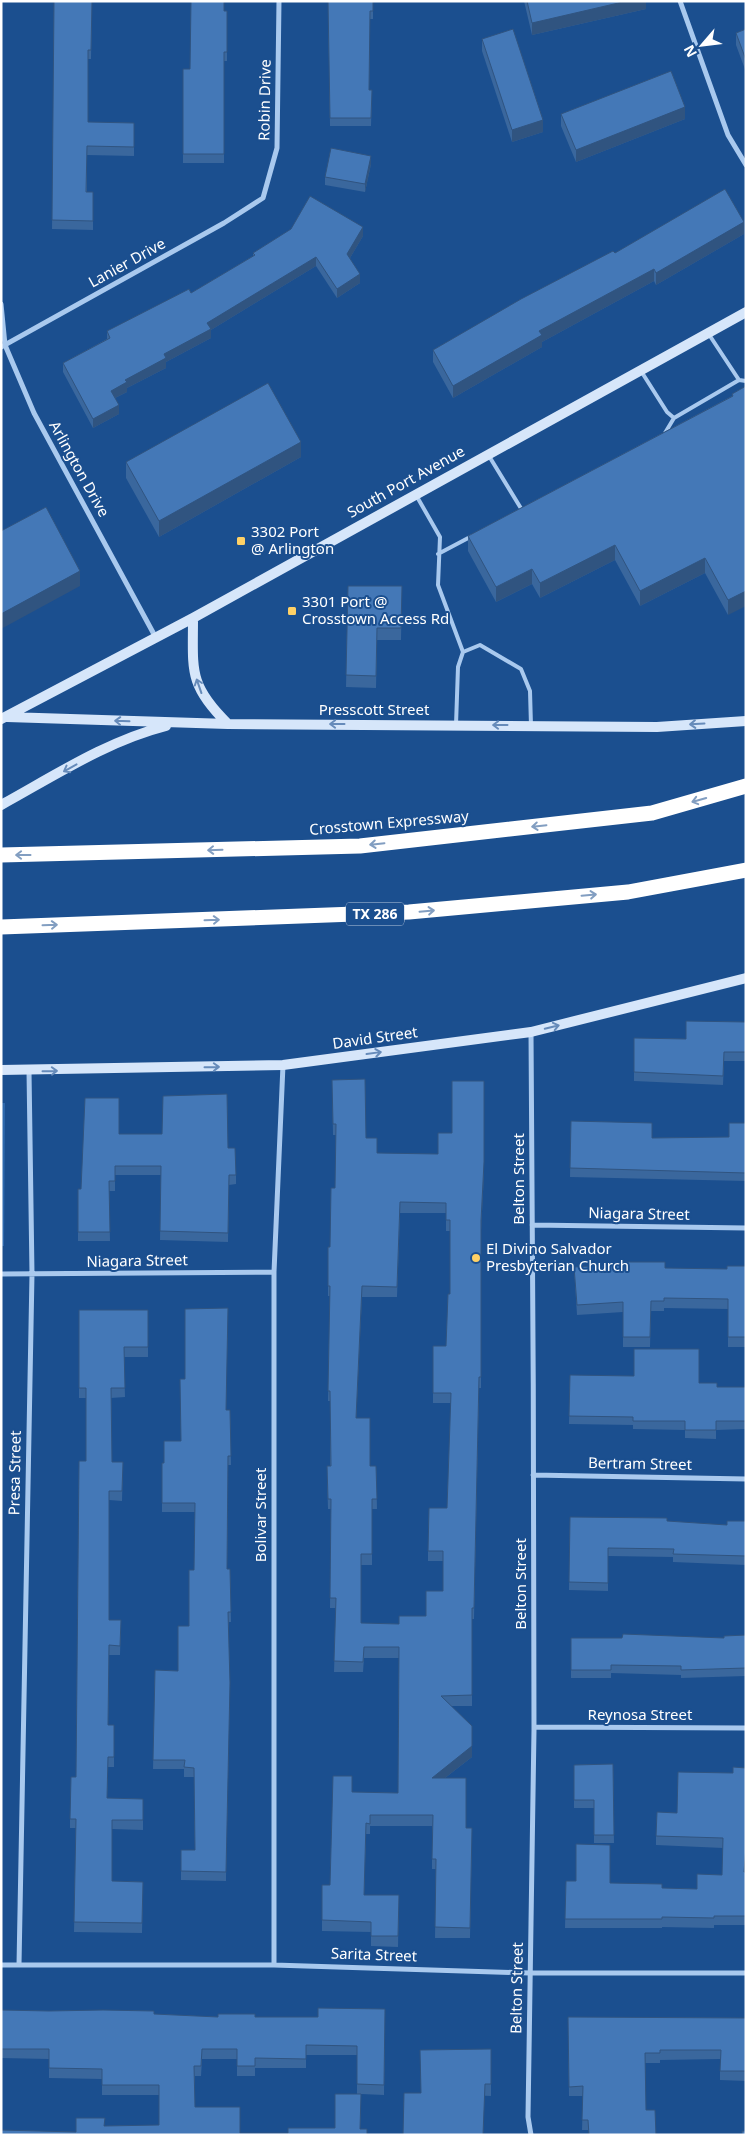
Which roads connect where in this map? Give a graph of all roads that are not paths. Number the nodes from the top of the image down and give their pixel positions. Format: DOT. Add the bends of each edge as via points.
graph roads {
  1 [pos="279,1"];
  2 [pos="680,1"];
  3 [pos="746,165"];
  4 [pos="263,198"];
  5 [pos="1,304"];
  6 [pos="746,312"];
  7 [pos="708,332"];
  8 [pos="3,346"];
  9 [pos="640,370"];
  10 [pos="739,380"];
  11 [pos="746,381"];
  12 [pos="674,418"];
  13 [pos="659,437"];
  14 [pos="487,454"];
  15 [pos="415,494"];
  16 [pos="530,506"];
  17 [pos="522,510"];
  18 [pos="515,514"];
  19 [pos="477,534"];
  20 [pos="438,554"];
  21 [pos="193,618"];
  22 [pos="156,638"];
  23 [pos="463,652"];
  24 [pos="3,717"];
  25 [pos="746,722"];
  26 [pos="179,723"];
  27 [pos="228,724"];
  28 [pos="456,725"];
  29 [pos="531,726"];
  30 [pos="746,786"];
  31 [pos="1,805"];
  32 [pos="1,855"];
  33 [pos="746,870"];
  34 [pos="1,927"];
  35 [pos="746,978"];
  36 [pos="531,1032"];
  37 [pos="283,1065"];
  38 [pos="1,1070"];
  39 [pos="30,1071"];
  40 [pos="532,1225"];
  41 [pos="746,1228"];
  42 [pos="274,1272"];
  43 [pos="1,1274"];
  44 [pos="32,1274"];
  45 [pos="533,1475"];
  46 [pos="746,1479"];
  47 [pos="534,1727"];
  48 [pos="746,1728"];
  49 [pos="1,1965"];
  50 [pos="19,1965"];
  51 [pos="274,1965"];
  52 [pos="529,1973"];
  53 [pos="746,1973"];
  54 [pos="531,2135"];
  1 -- 4 [label="street, Robin Drive" via="277,148"];
  2 -- 3 [label="street" via="728,135"];
  4 -- 8 [label="street, Lanier Drive"];
  5 -- 8 [label="street, Arlington Drive"];
  6 -- 7 [label="main road, South Port Avenue"];
  7 -- 9 [label="main road, South Port Avenue"];
  7 -- 10 [label="lane"];
  8 -- 22 [label="street, Arlington Drive" via="34,413"];
  9 -- 12 [label="lane"];
  9 -- 14 [label="main road, South Port Avenue"];
  10 -- 11 [label="lane"];
  10 -- 12 [label="lane"];
  12 -- 13 [label="lane" via="666,433"];
  14 -- 15 [label="main road, South Port Avenue"];
  14 -- 17 [label="lane"];
  15 -- 20 [label="lane" via="440,537"];
  15 -- 21 [label="main road, South Port Avenue"];
  16 -- 17 [label="lane"];
  17 -- 18 [label="lane"];
  19 -- 20 [label="lane"];
  20 -- 23 [label="lane" via="438,585"];
  21 -- 22 [label="main road, South Port Avenue"];
  27 -- 21 [label="main road, one-way" via="201,694 195,676"];
  22 -- 24 [label="main road, South Port Avenue"];
  23 -- 28 [label="lane" via="458,667"];
  23 -- 29 [label="lane" via="480,645 521,669 530,691"];
  26 -- 24 [label="main road, Presscott Street, one-way"];
  25 -- 29 [label="main road, Presscott Street, one-way" via="657,727"];
  26 -- 27 [label="main road, Presscott Street"];
  26 -- 31 [label="main road, one-way" via="116,743"];
  28 -- 27 [label="main road, Presscott Street, one-way"];
  29 -- 28 [label="main road, Presscott Street, one-way"];
  30 -- 32 [label="highway, Crosstown Expressway, one-way" via="652,813 360,846"];
  34 -- 33 [label="highway, TX 286, one-way" via="409,912 628,892"];
  36 -- 35 [label="main road, David Street, one-way"];
  37 -- 36 [label="main road, David Street, one-way"];
  36 -- 40 [label="street, Belton Street"];
  39 -- 37 [label="main road, David Street, one-way"];
  37 -- 42 [label="street, Bolivar Street"];
  38 -- 39 [label="main road, David Street"];
  39 -- 44 [label="street, Presa Street"];
  40 -- 41 [label="street, Niagara Street"];
  40 -- 45 [label="street, Belton Street"];
  42 -- 44 [label="street, Niagara Street"];
  42 -- 51 [label="street, Bolivar Street"];
  43 -- 44 [label="street, Niagara Street"];
  44 -- 50 [label="street, Presa Street"];
  45 -- 46 [label="street, Bertram Street"];
  45 -- 47 [label="street, Belton Street"];
  47 -- 48 [label="street, Reynosa Street"];
  47 -- 52 [label="street, Belton Street" via="533,1903"];
  49 -- 50 [label="street, Sarita Street"];
  50 -- 51 [label="street, Sarita Street"];
  51 -- 52 [label="street, Sarita Street"];
  52 -- 53 [label="street, Sarita Street"];
  52 -- 54 [label="street, Belton Street" via="528,2117"];
}
